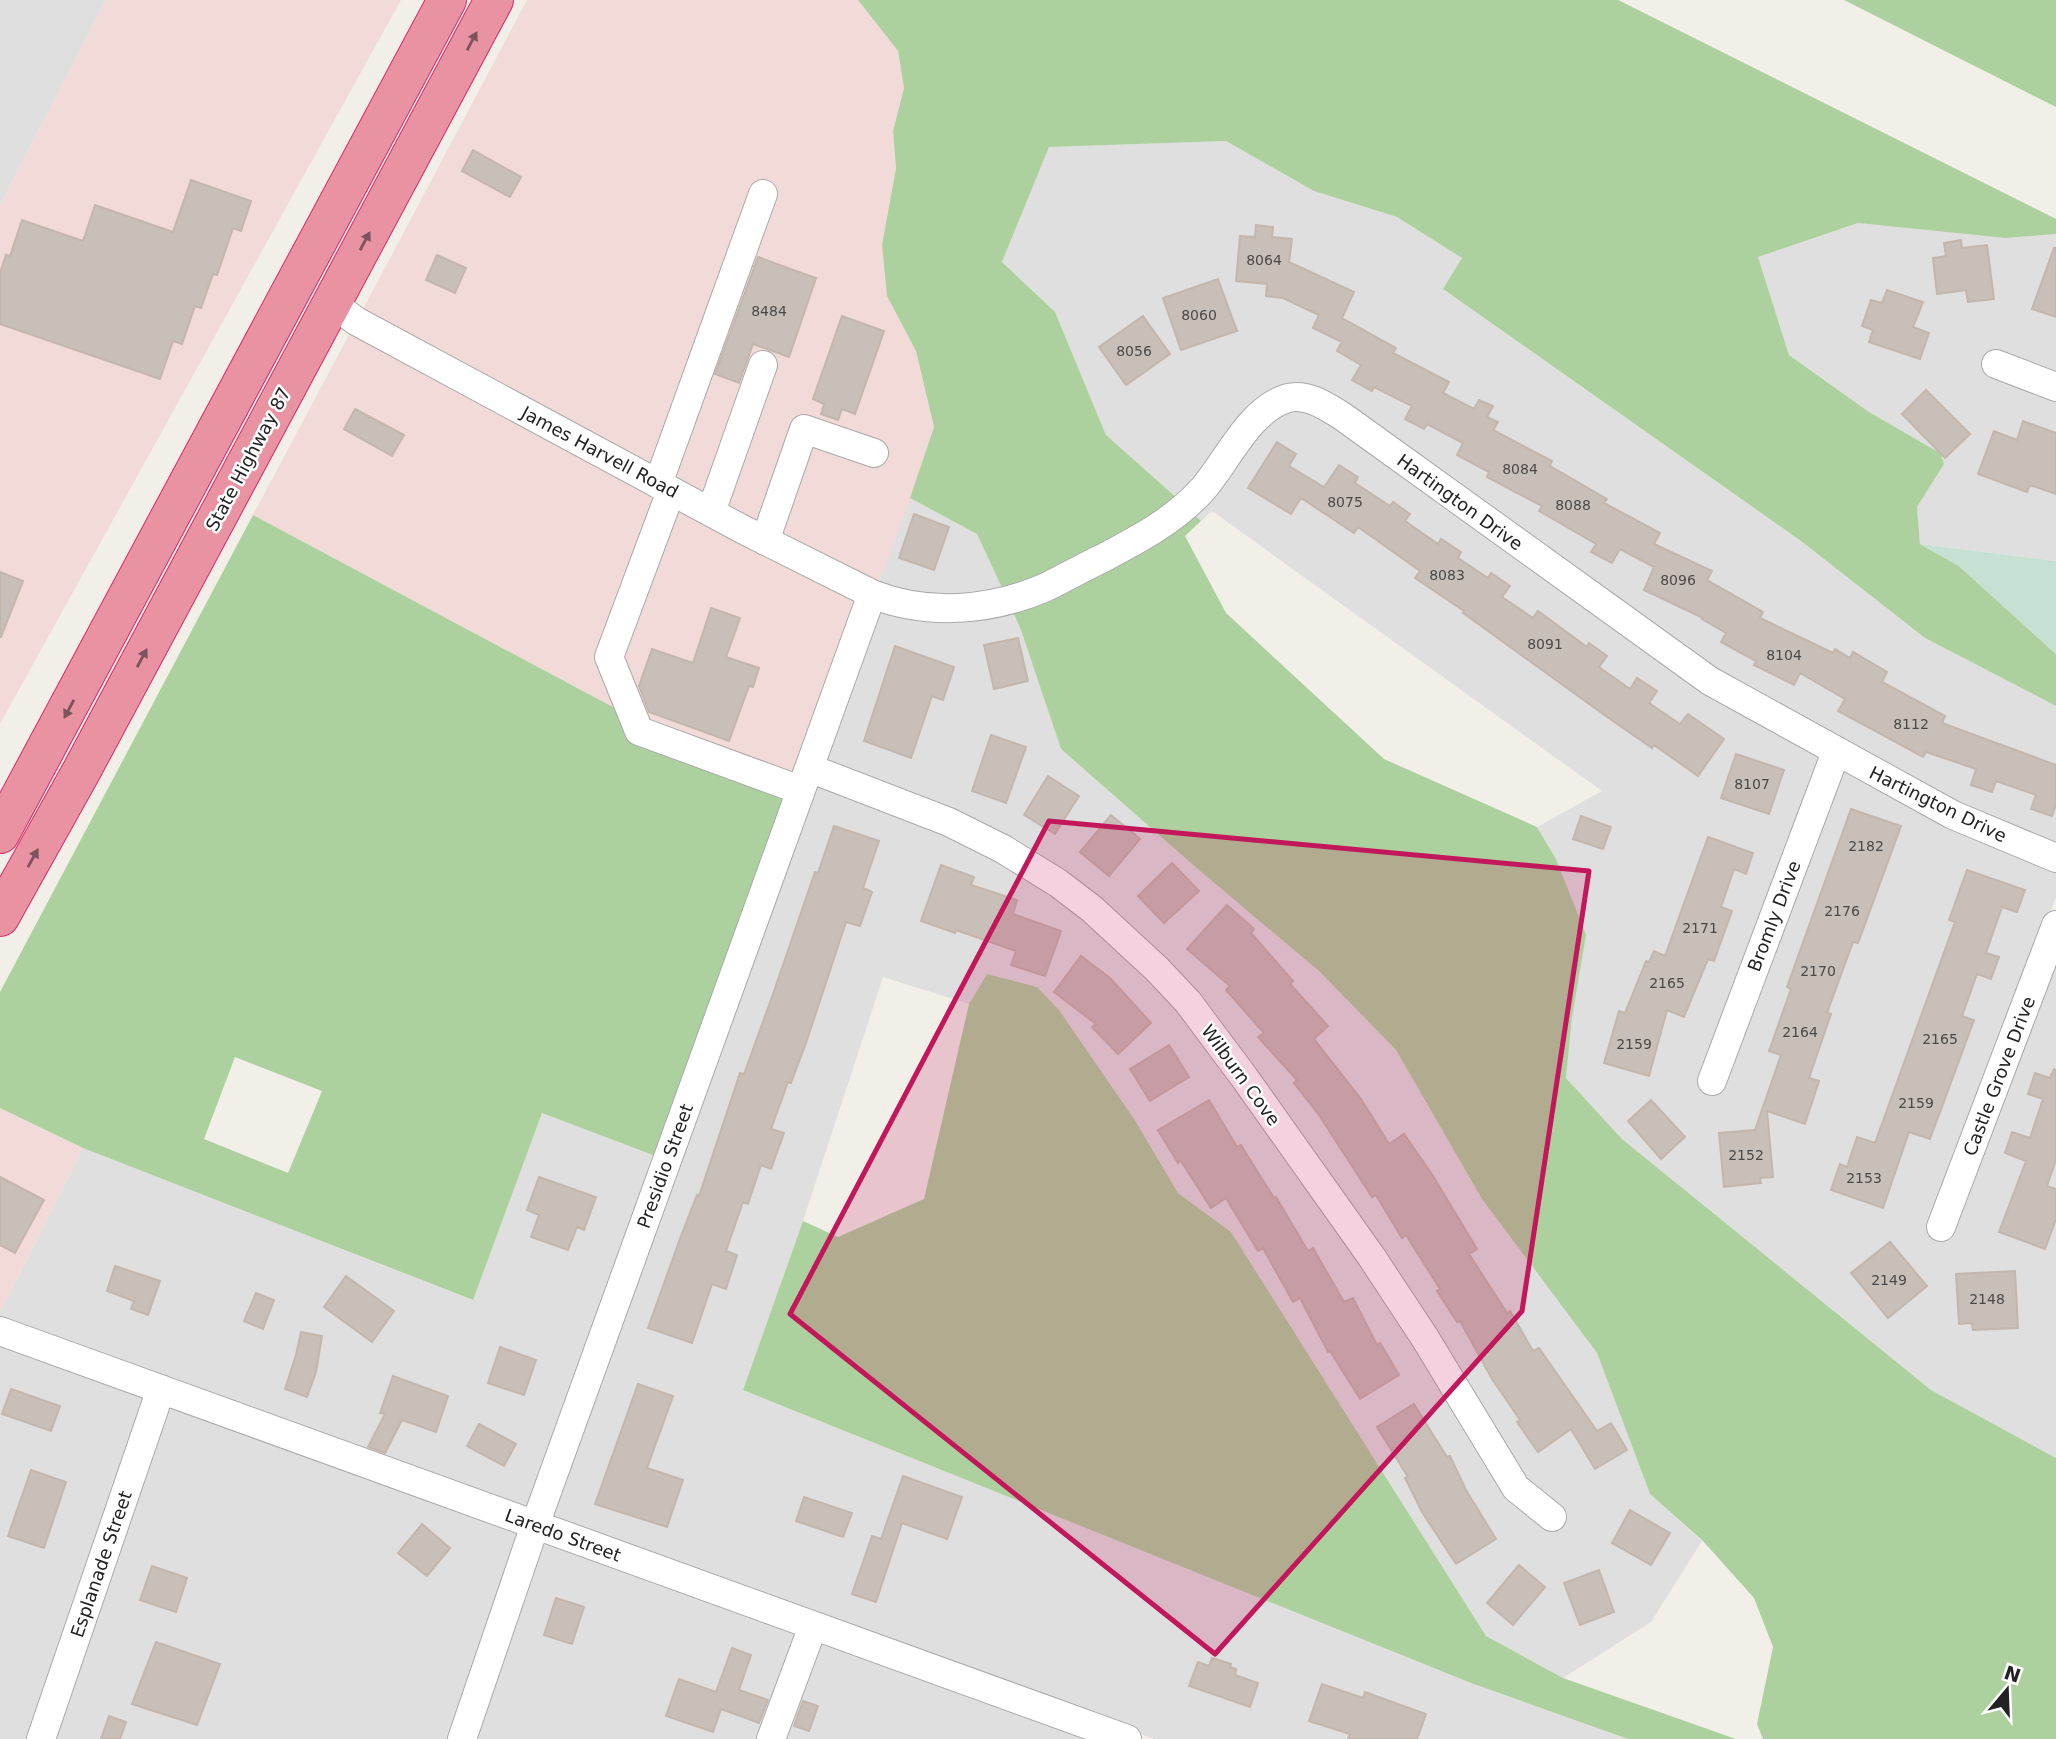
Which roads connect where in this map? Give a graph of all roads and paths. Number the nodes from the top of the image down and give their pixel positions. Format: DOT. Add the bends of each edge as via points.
graph roads {
  1 [pos="447,0"];
  2 [pos="453,0"];
  3 [pos="494,0"];
  4 [pos="763,194"];
  5 [pos="332,303"];
  6 [pos="1996,364"];
  7 [pos="763,365"];
  8 [pos="2056,387"];
  9 [pos="874,453"];
  10 [pos="664,487"];
  11 [pos="711,513"];
  12 [pos="765,541"];
  13 [pos="872,594"];
  14 [pos="100,649"];
  15 [pos="1836,752"];
  16 [pos="805,779"];
  17 [pos="0,834"];
  18 [pos="2056,858"];
  19 [pos="0,918"];
  20 [pos="2056,925"];
  21 [pos="1712,1081"];
  22 [pos="1941,1227"];
  23 [pos="0,1331"];
  24 [pos="161,1390"];
  25 [pos="1552,1517"];
  26 [pos="535,1525"];
  27 [pos="813,1626"];
  28 [pos="41,1739"];
  29 [pos="462,1739"];
  30 [pos="771,1739"];
  31 [pos="1127,1739"];
  1 -- 14 [label="highway"];
  2 -- 5 [label="street" via="436,50 336,238 331,261"];
  5 -- 3 [label="highway, State Highway 87, one-way"];
  4 -- 10 [label="street, Wilburn Cove"];
  5 -- 10 [label="street, James Harvell Road" via="356,321"];
  5 -- 14 [label="street" via="288,336 273,357 185,524"];
  19 -- 5 [label="highway, State Highway 87, one-way"];
  6 -- 8 [label="street"];
  7 -- 11 [label="street"];
  9 -- 12 [label="street" via="804,429"];
  10 -- 11 [label="street, James Harvell Road"];
  10 -- 16 [label="street, Wilburn Cove" via="609,657 639,731"];
  11 -- 12 [label="street, James Harvell Road"];
  12 -- 13 [label="street, James Harvell Road"];
  13 -- 15 [label="street, Hartington Drive" via="907,605 962,607 1009,600 1044,588 1171,518 1202,490 1265,409 1289,397 1317,401 1710,681"];
  13 -- 16 [label="street, Presidio Street"];
  14 -- 17 [label="highway, one-way"];
  15 -- 18 [label="street, Hartington Drive" via="1953,815"];
  15 -- 21 [label="street, Bromly Drive"];
  16 -- 25 [label="street, Wilburn Cove" via="949,822 1003,849 1092,909 1157,969 1236,1066 1371,1256 1516,1488"];
  16 -- 26 [label="street, Presidio Street"];
  20 -- 22 [label="street, Castle Grove Drive"];
  23 -- 24 [label="street, Laredo Street"];
  24 -- 26 [label="street, Laredo Street"];
  24 -- 28 [label="street, Esplanade Street"];
  26 -- 27 [label="street, Laredo Street"];
  26 -- 29 [label="street, Presidio Street"];
  27 -- 30 [label="street"];
  27 -- 31 [label="street, Laredo Street"];
}
